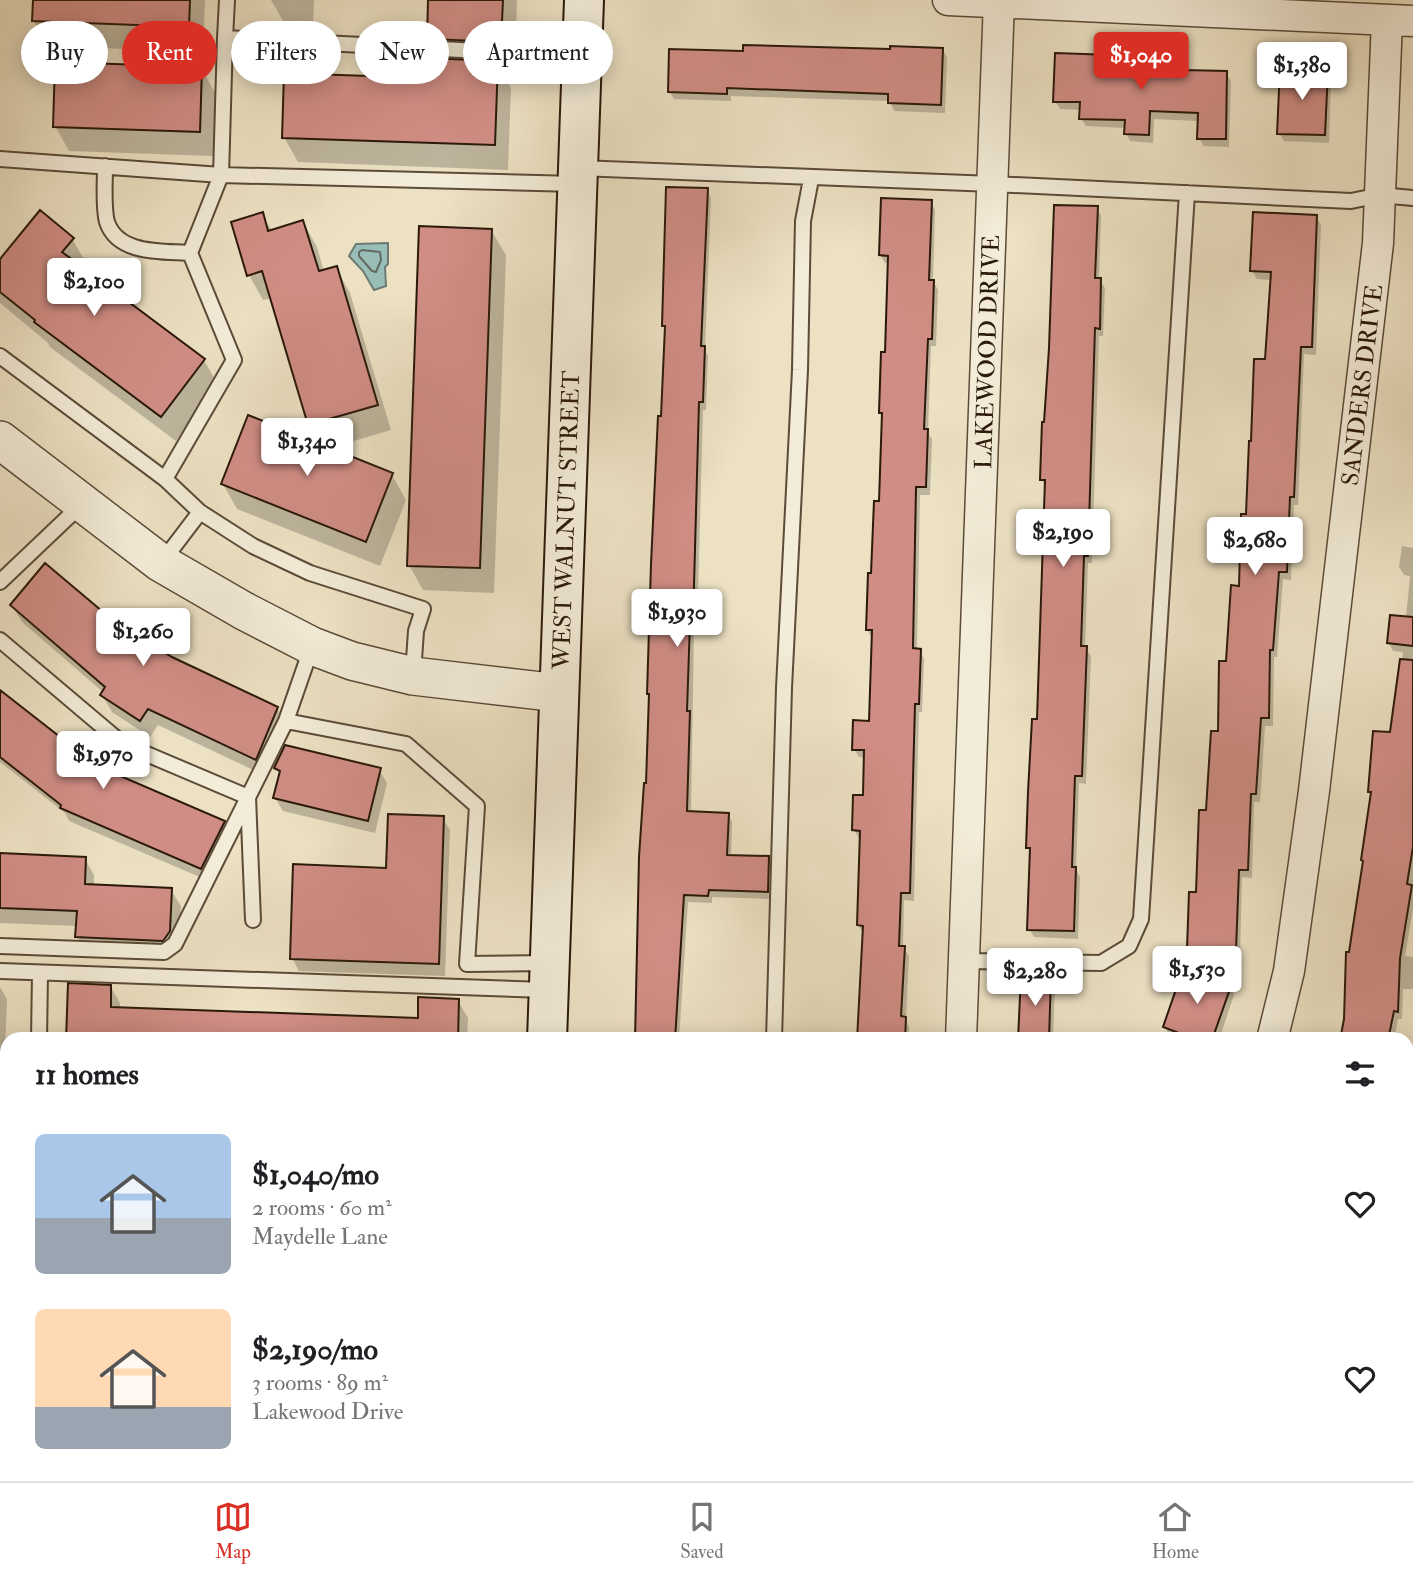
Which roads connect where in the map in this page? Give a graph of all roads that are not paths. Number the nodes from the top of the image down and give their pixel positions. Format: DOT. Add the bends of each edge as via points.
graph roads {
  1 [pos="227,0"];
  2 [pos="584,0"];
  3 [pos="948,0"];
  4 [pos="999,1"];
  5 [pos="1400,20"];
  6 [pos="583,21"];
  7 [pos="225,38"];
  8 [pos="463,51"];
  9 [pos="581,84"];
  10 [pos="0,159"];
  11 [pos="105,166"];
  12 [pos="221,175"];
  13 [pos="578,176"];
  14 [pos="811,178"];
  15 [pos="993,184"];
  16 [pos="1187,194"];
  17 [pos="1380,195"];
  18 [pos="1413,198"];
  19 [pos="190,253"];
  20 [pos="0,356"];
  21 [pos="0,440"];
  22 [pos="164,480"];
  23 [pos="82,504"];
  24 [pos="200,512"];
  25 [pos="161,563"];
  26 [pos="0,582"];
  27 [pos="0,640"];
  28 [pos="312,646"];
  29 [pos="413,676"];
  30 [pos="559,693"];
  31 [pos="286,720"];
  32 [pos="248,797"];
  33 [pos="253,920"];
  34 [pos="0,947"];
  35 [pos="964,961"];
  36 [pos="0,971"];
  37 [pos="40,973"];
  38 [pos="549,977"];
  39 [pos="39,1032"];
  40 [pos="547,1032"];
  41 [pos="774,1032"];
  42 [pos="961,1032"];
  43 [pos="1274,1032"];
  1 -- 7 [label="lane"];
  2 -- 6 [label="main road, WEST WALNUT STREET"];
  3 -- 4 [label="street"];
  4 -- 5 [label="street"];
  4 -- 15 [label="street, LAKEWOOD DRIVE"];
  5 -- 17 [label="street, SANDERS DRIVE"];
  7 -- 8 [label="lane"];
  7 -- 12 [label="lane"];
  9 -- 13 [label="main road, WEST WALNUT STREET"];
  10 -- 11 [label="lane"];
  11 -- 12 [label="lane"];
  11 -- 19 [label="lane" via="107,222 115,235 136,249"];
  12 -- 13 [label="lane"];
  12 -- 19 [label="lane"];
  13 -- 14 [label="lane"];
  13 -- 30 [label="main road, WEST WALNUT STREET"];
  14 -- 15 [label="lane"];
  14 -- 41 [label="lane" via="803,221"];
  15 -- 16 [label="lane"];
  15 -- 35 [label="street, LAKEWOOD DRIVE"];
  16 -- 17 [label="lane" via="1351,201"];
  16 -- 35 [label="lane" via="1141,919 1129,946 1101,963"];
  17 -- 18 [label="lane"];
  17 -- 43 [label="street, SANDERS DRIVE" via="1314,792 1289,971"];
  19 -- 22 [label="lane" via="234,360"];
  20 -- 22 [label="lane"];
  21 -- 23 [label="street"];
  22 -- 24 [label="lane"];
  23 -- 25 [label="street"];
  23 -- 26 [label="lane"];
  24 -- 25 [label="lane"];
  24 -- 29 [label="lane" via="253,546 310,573 424,609 416,631"];
  25 -- 28 [label="street"];
  27 -- 32 [label="lane" via="123,744"];
  28 -- 29 [label="street"];
  28 -- 31 [label="lane"];
  29 -- 30 [label="street"];
  30 -- 38 [label="main road, WEST WALNUT STREET"];
  31 -- 32 [label="lane"];
  31 -- 38 [label="lane" via="406,744 477,806 467,964"];
  32 -- 33 [label="lane"];
  32 -- 34 [label="lane" via="175,944 164,952"];
  35 -- 42 [label="street, LAKEWOOD DRIVE"];
  36 -- 37 [label="lane"];
  37 -- 38 [label="lane"];
  37 -- 39 [label="lane"];
  38 -- 40 [label="main road, WEST WALNUT STREET"];
}
